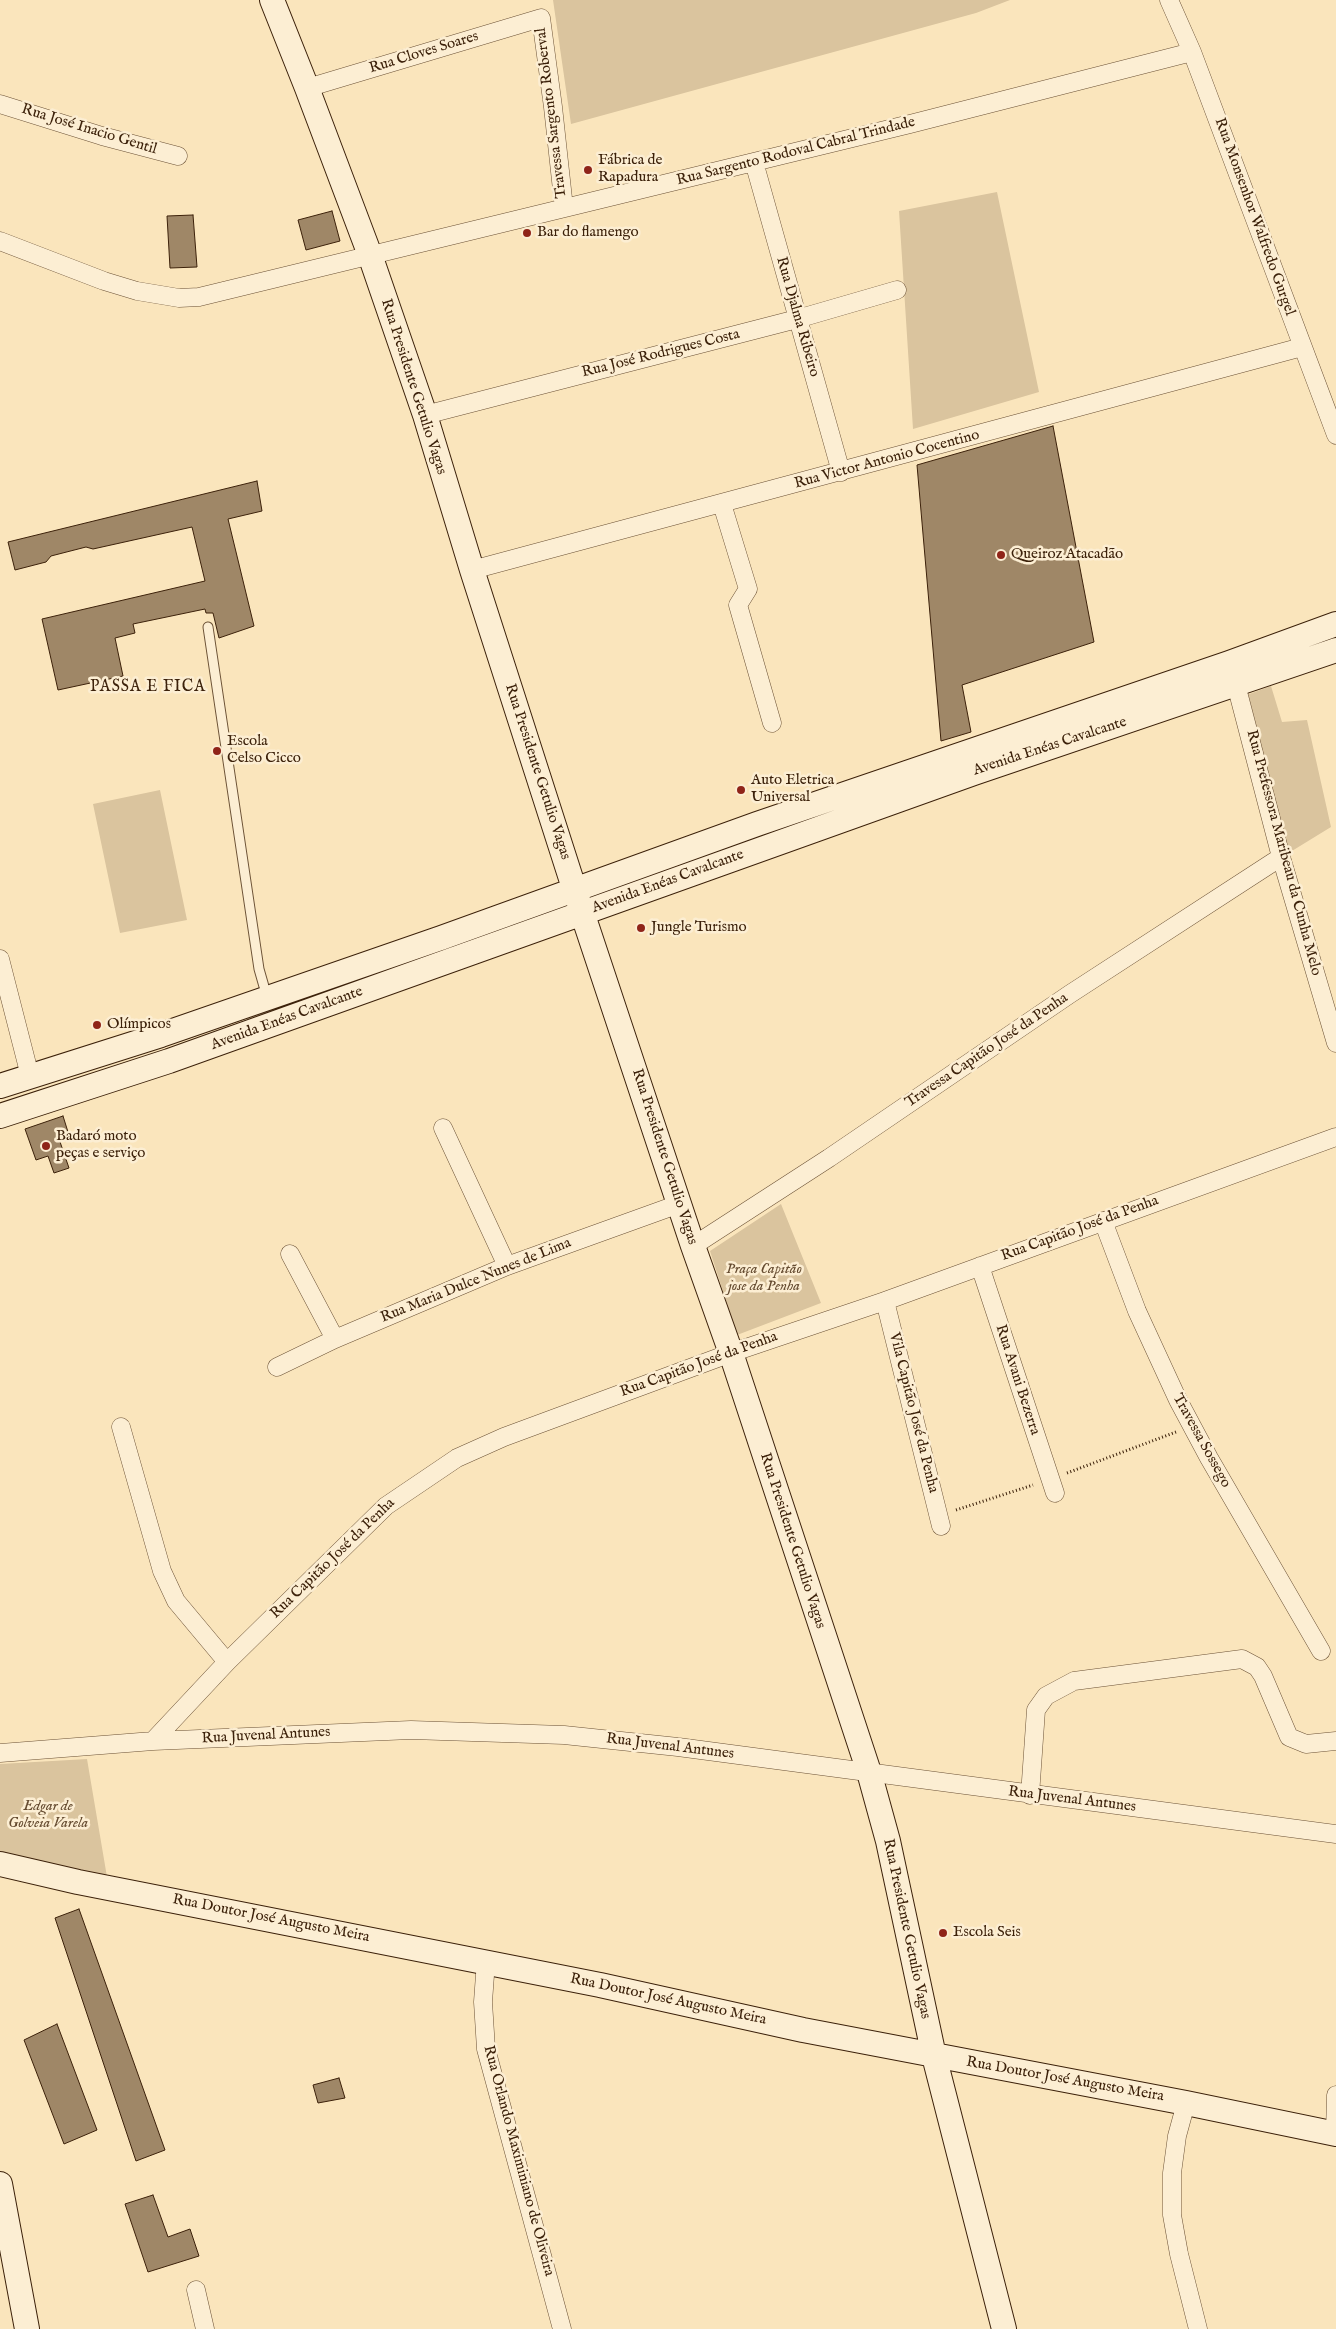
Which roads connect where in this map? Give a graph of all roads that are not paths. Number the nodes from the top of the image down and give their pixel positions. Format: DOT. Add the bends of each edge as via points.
graph roads {
  1 [pos="272,0"];
  2 [pos="1169,0"];
  3 [pos="541,18"];
  4 [pos="1192,52"];
  5 [pos="308,88"];
  6 [pos="0,104"];
  7 [pos="178,156"];
  8 [pos="754,162"];
  9 [pos="564,208"];
  10 [pos="0,241"];
  11 [pos="370,256"];
  12 [pos="897,290"];
  13 [pos="797,319"];
  14 [pos="1302,347"];
  15 [pos="424,415"];
  16 [pos="1336,435"];
  17 [pos="841,472"];
  18 [pos="722,504"];
  19 [pos="472,570"];
  20 [pos="1336,624"];
  21 [pos="208,627"];
  22 [pos="1336,650"];
  23 [pos="1233,674"];
  24 [pos="1102,718"];
  25 [pos="772,723"];
  26 [pos="757,824"];
  27 [pos="765,846"];
  28 [pos="1281,857"];
  29 [pos="575,891"];
  30 [pos="583,914"];
  31 [pos="442,938"];
  32 [pos="0,960"];
  33 [pos="449,962"];
  34 [pos="267,997"];
  35 [pos="161,1035"];
  36 [pos="1336,1043"];
  37 [pos="169,1061"];
  38 [pos="30,1076"];
  39 [pos="0,1086"];
  40 [pos="0,1116"];
  41 [pos="443,1128"];
  42 [pos="1336,1137"];
  43 [pos="679,1204"];
  44 [pos="1103,1221"];
  45 [pos="693,1246"];
  46 [pos="290,1254"];
  47 [pos="507,1266"];
  48 [pos="980,1266"];
  49 [pos="885,1301"];
  50 [pos="336,1339"];
  51 [pos="731,1352"];
  52 [pos="277,1367"];
  53 [pos="121,1427"];
  54 [pos="1053,1486"];
  55 [pos="940,1520"];
  56 [pos="1320,1651"];
  57 [pos="227,1662"];
  58 [pos="152,1741"];
  59 [pos="1336,1741"];
  60 [pos="0,1753"];
  61 [pos="869,1772"];
  62 [pos="1030,1794"];
  63 [pos="1336,1834"];
  64 [pos="0,1864"];
  65 [pos="486,1961"];
  66 [pos="934,2056"];
  67 [pos="1336,2095"];
  68 [pos="1186,2103"];
  69 [pos="1335,2134"];
  70 [pos="0,2184"];
  71 [pos="196,2290"];
  72 [pos="27,2329"];
  73 [pos="205,2329"];
  74 [pos="562,2329"];
  75 [pos="1004,2329"];
  76 [pos="1198,2329"];
  1 -- 5 [label="street, Rua Presidente Getulio Vagas"];
  2 -- 4 [label="street, Rua Monsenhor Walfredo Gurgel"];
  3 -- 5 [label="street, Rua Cloves Soares"];
  3 -- 9 [label="street, Travessa Sargento Roberval"];
  4 -- 8 [label="street, Rua Sargento Rodoval Cabral Trindade"];
  4 -- 14 [label="street, Rua Monsenhor Walfredo Gurgel"];
  5 -- 11 [label="street, Rua Presidente Getulio Vagas"];
  6 -- 7 [label="street, Rua José Inacio Gentil"];
  8 -- 9 [label="street, Rua Sargento Rodoval Cabral Trindade"];
  8 -- 13 [label="street, Rua Djalma Ribeiro"];
  9 -- 11 [label="street, Rua Sargento Rodoval Cabral Trindade"];
  10 -- 11 [label="street, Rua Sargento Rodoval Cabral Trindade" via="104,281 179,298 199,297"];
  11 -- 15 [label="street, Rua Presidente Getulio Vagas"];
  12 -- 13 [label="street, Rua José Rodrigues Costa"];
  13 -- 15 [label="street, Rua José Rodrigues Costa"];
  13 -- 17 [label="street, Rua Djalma Ribeiro"];
  14 -- 16 [label="street, Rua Monsenhor Walfredo Gurgel"];
  14 -- 17 [label="street, Rua Victor Antonio Cocentino"];
  15 -- 19 [label="street, Rua Presidente Getulio Vagas"];
  17 -- 18 [label="street, Rua Victor Antonio Cocentino"];
  18 -- 19 [label="street, Rua Victor Antonio Cocentino"];
  18 -- 25 [label="street" via="748,589 738,605"];
  19 -- 29 [label="street, Rua Presidente Getulio Vagas"];
  20 -- 23 [label="street, Avenida Enéas Cavalcante"];
  21 -- 34 [label="lane" via="259,969"];
  22 -- 23 [label="street, Avenida Enéas Cavalcante"];
  23 -- 24 [label="street, Avenida Enéas Cavalcante"];
  23 -- 28 [label="street, Rua Prefessora Maribeau da Cunha Melo"];
  24 -- 26 [label="street, Avenida Enéas Cavalcante"];
  24 -- 27 [label="street, Avenida Enéas Cavalcante" via="974,773"];
  26 -- 27 [label="street"];
  26 -- 29 [label="street, Avenida Enéas Cavalcante"];
  27 -- 30 [label="street, Avenida Enéas Cavalcante"];
  28 -- 36 [label="street, Rua Prefessora Maribeau da Cunha Melo"];
  28 -- 45 [label="street, Travessa Capitão José da Penha"];
  29 -- 30 [label="street, Rua Presidente Getulio Vagas"];
  29 -- 31 [label="street, Avenida Enéas Cavalcante"];
  30 -- 33 [label="street, Avenida Enéas Cavalcante"];
  30 -- 43 [label="street, Rua Presidente Getulio Vagas"];
  31 -- 33 [label="street"];
  31 -- 34 [label="street, Avenida Enéas Cavalcante"];
  32 -- 38 [label="street"];
  33 -- 37 [label="street, Avenida Enéas Cavalcante"];
  34 -- 35 [label="street, Avenida Enéas Cavalcante"];
  35 -- 37 [label="street"];
  35 -- 38 [label="street, Avenida Enéas Cavalcante"];
  37 -- 40 [label="street, Avenida Enéas Cavalcante"];
  38 -- 39 [label="street, Avenida Enéas Cavalcante"];
  41 -- 47 [label="street"];
  42 -- 44 [label="street, Rua Capitão José da Penha"];
  43 -- 45 [label="street, Rua Presidente Getulio Vagas"];
  43 -- 47 [label="street, Rua Maria Dulce Nunes de Lima"];
  44 -- 48 [label="street, Rua Capitão José da Penha"];
  44 -- 56 [label="street, Travessa Sossego" via="1150,1340 1192,1426"];
  45 -- 51 [label="street, Rua Presidente Getulio Vagas"];
  46 -- 50 [label="street"];
  47 -- 50 [label="street, Rua Maria Dulce Nunes de Lima"];
  48 -- 49 [label="street, Rua Capitão José da Penha"];
  48 -- 54 [label="street, Rua Avani Bezerra"];
  49 -- 51 [label="street, Rua Capitão José da Penha"];
  49 -- 55 [label="street, Vila Capitão José da Penha"];
  50 -- 52 [label="street, Rua Maria Dulce Nunes de Lima"];
  51 -- 57 [label="street, Rua Capitão José da Penha" via="504,1437 457,1458 386,1506"];
  51 -- 61 [label="street, Rua Presidente Getulio Vagas"];
  53 -- 57 [label="street" via="162,1571 176,1601"];
  57 -- 58 [label="street, Rua Capitão José da Penha"];
  58 -- 60 [label="street, Rua Juvenal Antunes"];
  58 -- 61 [label="street, Rua Juvenal Antunes" via="411,1730 564,1735"];
  59 -- 62 [label="street" via="1306,1744 1289,1736 1263,1676 1257,1667 1242,1659 1074,1681 1046,1696 1036,1710"];
  61 -- 62 [label="street, Rua Juvenal Antunes"];
  61 -- 66 [label="street, Rua Presidente Getulio Vagas" via="888,1841"];
  62 -- 63 [label="street, Rua Juvenal Antunes"];
  64 -- 65 [label="street, Rua Doutor José Augusto Meira"];
  65 -- 66 [label="street, Rua Doutor José Augusto Meira"];
  65 -- 74 [label="street, Rua Orlando Maximiniano de Oliveira" via="483,2002 486,2049"];
  66 -- 68 [label="street, Rua Doutor José Augusto Meira"];
  66 -- 75 [label="street, Rua Presidente Getulio Vagas"];
  67 -- 69 [label="street"];
  68 -- 69 [label="street, Rua Doutor José Augusto Meira"];
  68 -- 76 [label="street" via="1172,2174 1172,2215"];
  70 -- 72 [label="street"];
  71 -- 73 [label="street"];
}
